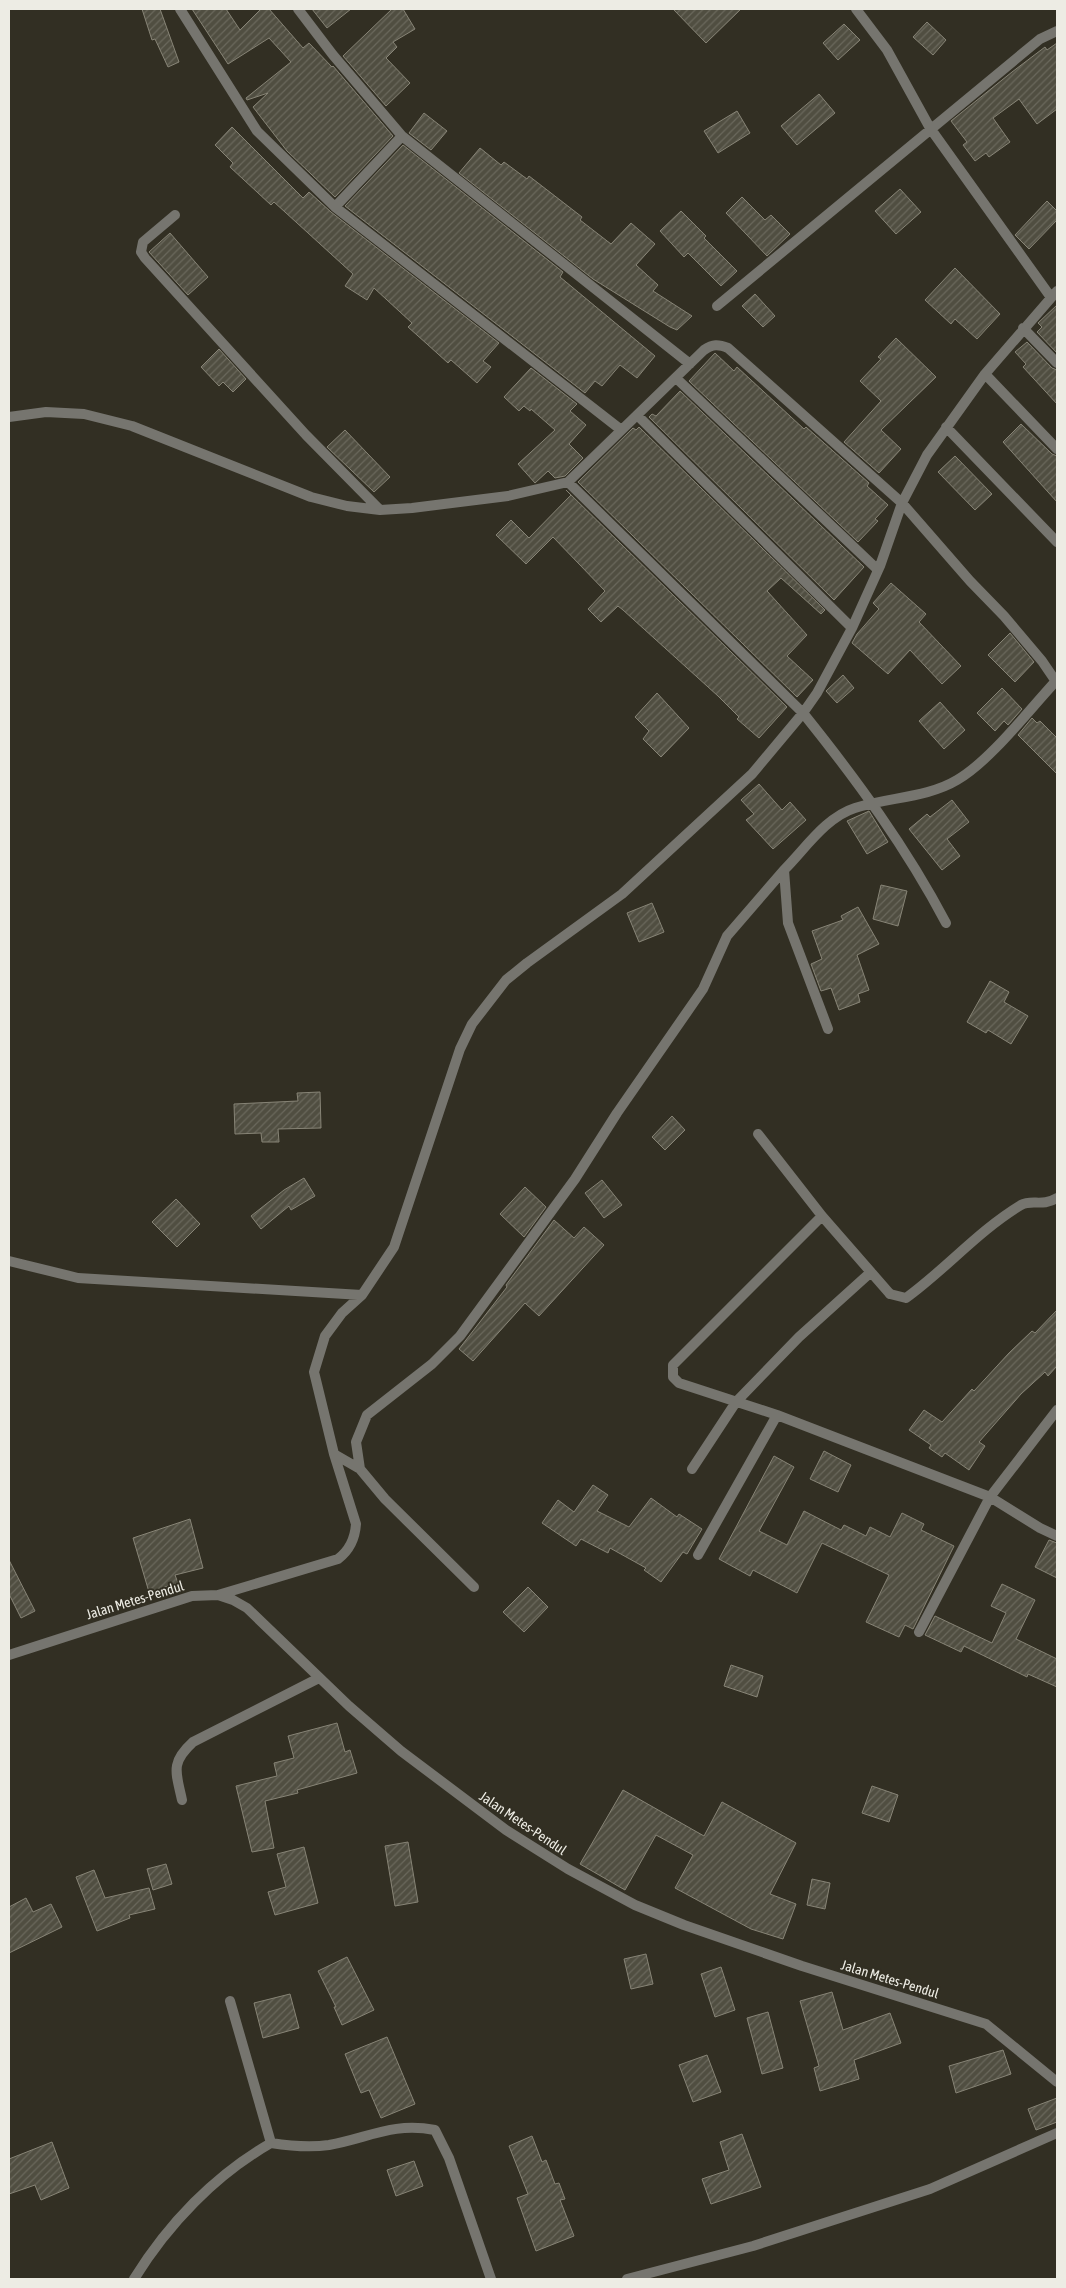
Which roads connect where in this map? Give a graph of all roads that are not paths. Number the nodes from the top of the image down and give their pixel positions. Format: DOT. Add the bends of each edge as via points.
graph roads {
  1 [pos="180,9"];
  2 [pos="298,9"];
  3 [pos="856,9"];
  4 [pos="1057,31"];
  5 [pos="930,128"];
  6 [pos="402,136"];
  7 [pos="335,207"];
  8 [pos="176,215"];
  9 [pos="1054,294"];
  10 [pos="717,306"];
  11 [pos="1023,328"];
  12 [pos="1057,363"];
  13 [pos="690,364"];
  14 [pos="985,374"];
  15 [pos="676,378"];
  16 [pos="637,415"];
  17 [pos="9,417"];
  18 [pos="946,427"];
  19 [pos="620,429"];
  20 [pos="1057,449"];
  21 [pos="568,482"];
  22 [pos="902,503"];
  23 [pos="380,510"];
  24 [pos="1057,542"];
  25 [pos="878,570"];
  26 [pos="852,628"];
  27 [pos="1056,682"];
  28 [pos="803,712"];
  29 [pos="872,804"];
  30 [pos="784,870"];
  31 [pos="946,922"];
  32 [pos="828,1029"];
  33 [pos="758,1134"];
  34 [pos="1057,1198"];
  35 [pos="822,1216"];
  36 [pos="9,1260"];
  37 [pos="871,1272"];
  38 [pos="362,1295"];
  39 [pos="736,1402"];
  40 [pos="1057,1410"];
  41 [pos="777,1415"];
  42 [pos="334,1454"];
  43 [pos="360,1469"];
  44 [pos="692,1469"];
  45 [pos="990,1497"];
  46 [pos="1057,1536"];
  47 [pos="698,1555"];
  48 [pos="474,1587"];
  49 [pos="218,1595"];
  50 [pos="919,1632"];
  51 [pos="9,1655"];
  52 [pos="320,1678"];
  53 [pos="182,1800"];
  54 [pos="230,2001"];
  55 [pos="1057,2082"];
  56 [pos="1057,2133"];
  57 [pos="271,2143"];
  58 [pos="134,2279"];
  59 [pos="491,2279"];
  60 [pos="627,2279"];
  1 -- 7 [label="street" via="257,131"];
  2 -- 6 [label="street" via="332,55"];
  3 -- 5 [label="street" via="887,50"];
  4 -- 5 [label="street" via="1040,39"];
  5 -- 9 [label="street"];
  5 -- 10 [label="street"];
  6 -- 7 [label="street"];
  6 -- 13 [label="street"];
  7 -- 19 [label="street"];
  8 -- 23 [label="street" via="144,242 141,252 145,258 306,435"];
  9 -- 11 [label="street"];
  11 -- 12 [label="street"];
  11 -- 14 [label="street"];
  13 -- 15 [label="street"];
  13 -- 22 [label="street" via="710,346 716,344 728,348"];
  14 -- 18 [label="street"];
  14 -- 20 [label="street"];
  15 -- 16 [label="street"];
  15 -- 25 [label="street"];
  16 -- 19 [label="street"];
  16 -- 26 [label="street"];
  17 -- 23 [label="street" via="46,412 84,414 123,423 311,497"];
  18 -- 22 [label="street"];
  18 -- 24 [label="street"];
  19 -- 21 [label="street"];
  21 -- 23 [label="street" via="508,496"];
  21 -- 28 [label="street"];
  22 -- 25 [label="street"];
  22 -- 27 [label="street" via="1004,616"];
  25 -- 26 [label="street"];
  26 -- 28 [label="street" via="817,693"];
  27 -- 29 [label="street" via="975,769 938,789"];
  28 -- 29 [label="street"];
  28 -- 38 [label="street" via="752,774 606,907 527,963 489,1000 460,1049 394,1248"];
  29 -- 30 [label="street" via="854,808 835,818"];
  29 -- 31 [label="street" via="910,858"];
  30 -- 32 [label="street" via="788,923"];
  30 -- 43 [label="street" via="727,936 703,989 575,1179 460,1336 432,1364 367,1415 356,1442"];
  33 -- 35 [label="street"];
  34 -- 37 [label="street" via="1048,1204 1022,1204 988,1228 906,1298 890,1294"];
  35 -- 37 [label="street"];
  35 -- 39 [label="street" via="673,1365 673,1377 679,1383"];
  36 -- 38 [label="street" via="78,1278"];
  37 -- 39 [label="street" via="799,1337"];
  38 -- 42 [label="street" via="342,1313 325,1336 314,1372"];
  39 -- 41 [label="street"];
  39 -- 44 [label="street"];
  40 -- 45 [label="street"];
  41 -- 45 [label="street"];
  41 -- 47 [label="street"];
  42 -- 43 [label="street"];
  42 -- 49 [label="street" via="356,1524 355,1535 346,1553 338,1559"];
  43 -- 48 [label="street" via="385,1499"];
  45 -- 46 [label="street"];
  45 -- 50 [label="street"];
  49 -- 51 [label="street, Jalan Metes-Pendul" via="192,1596 167,1603"];
  49 -- 52 [label="street, Jalan Metes-Pendul" via="247,1608"];
  52 -- 53 [label="street" via="189,1746 176,1760"];
  52 -- 55 [label="street, Jalan Metes-Pendul" via="416,1763 506,1830 568,1870 635,1906 684,1925 986,2024"];
  54 -- 57 [label="street"];
  56 -- 60 [label="street" via="930,2189 753,2246"];
  57 -- 58 [label="street" via="247,2156 196,2199"];
  57 -- 59 [label="street" via="297,2148 329,2145 386,2129 416,2126 435,2130 449,2158"];
}
